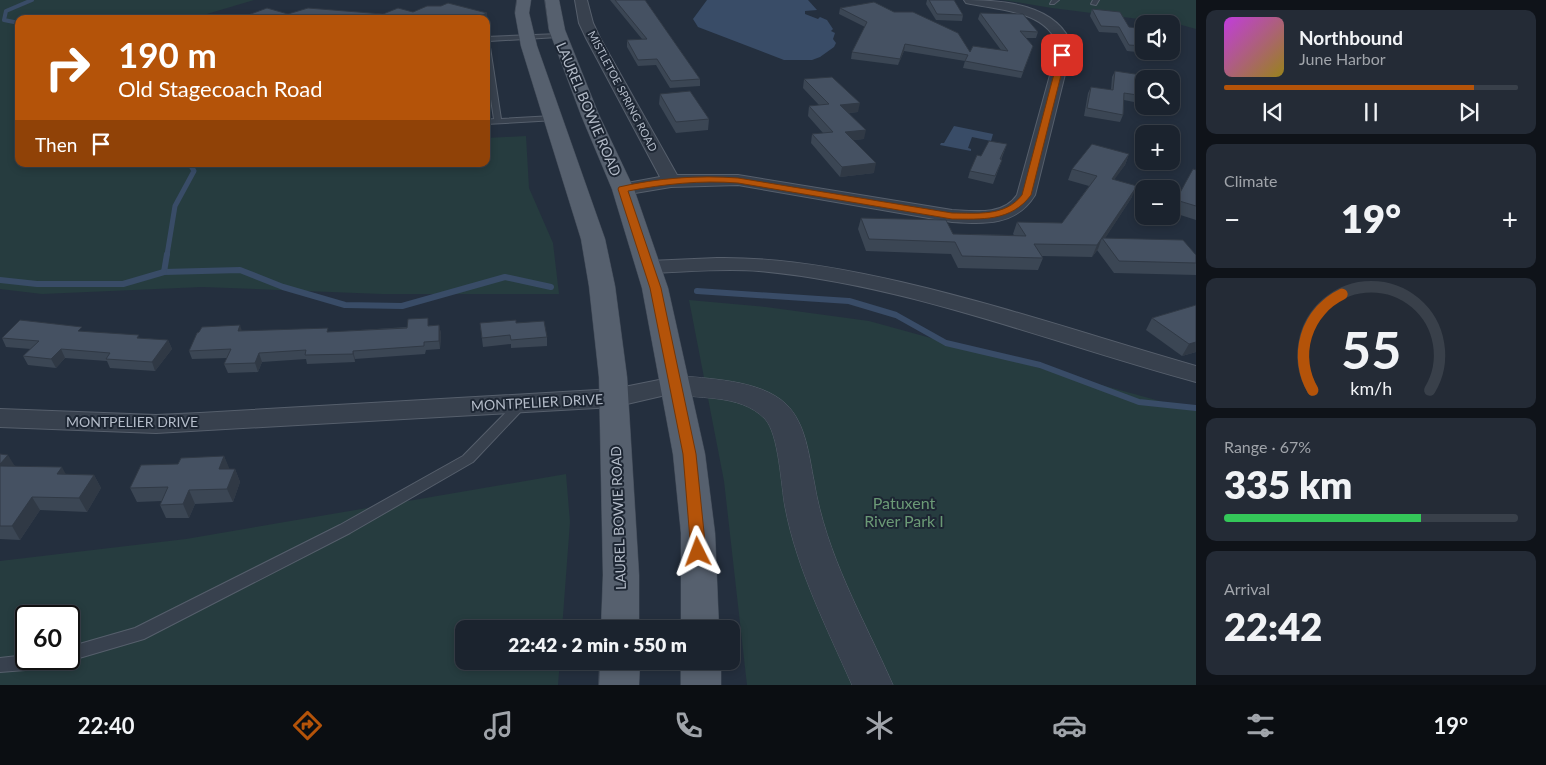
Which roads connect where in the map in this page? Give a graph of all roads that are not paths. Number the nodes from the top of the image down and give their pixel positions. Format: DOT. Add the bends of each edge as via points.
graph roads {
  1 [pos="524,0"];
  2 [pos="552,0"];
  3 [pos="581,0"];
  4 [pos="970,0"];
  5 [pos="558,35"];
  6 [pos="526,36"];
  7 [pos="490,40"];
  8 [pos="570,64"];
  9 [pos="490,70"];
  10 [pos="553,118"];
  11 [pos="490,122"];
  12 [pos="498,122"];
  13 [pos="671,181"];
  14 [pos="622,189"];
  15 [pos="649,267"];
  16 [pos="1196,374"];
  17 [pos="674,385"];
  18 [pos="614,398"];
  19 [pos="522,403"];
  20 [pos="0,418"];
  21 [pos="620,620"];
  22 [pos="700,620"];
  23 [pos="80,651"];
  24 [pos="15,664"];
  25 [pos="0,665"];
  26 [pos="620,670"];
  27 [pos="701,670"];
  28 [pos="619,685"];
  29 [pos="702,685"];
  30 [pos="872,685"];
  1 -- 6 [label="main road, LAUREL BOWIE ROAD" via="522,13"];
  2 -- 5 [label="main road, LAUREL BOWIE ROAD"];
  3 -- 13 [label="street, MISTLETOE SPRING ROAD" via="593,38"];
  4 -- 13 [label="street" via="1034,15 1052,24 1064,36 1026,195 1013,209 992,215 952,216 738,180"];
  5 -- 6 [label="lane"];
  5 -- 8 [label="main road, LAUREL BOWIE ROAD"];
  6 -- 7 [label="lane"];
  6 -- 10 [label="main road, LAUREL BOWIE ROAD"];
  8 -- 10 [label="main road" via="558,72 570,106"];
  8 -- 14 [label="main road, LAUREL BOWIE ROAD"];
  9 -- 12 [label="lane"];
  10 -- 12 [label="lane"];
  10 -- 18 [label="main road, LAUREL BOWIE ROAD" via="593,239 602,286"];
  11 -- 12 [label="lane"];
  13 -- 14 [label="street"];
  14 -- 15 [label="main road, LAUREL BOWIE ROAD"];
  15 -- 16 [label="street" via="758,265 826,274 951,302"];
  15 -- 17 [label="main road, LAUREL BOWIE ROAD"];
  17 -- 18 [label="street, MONTPELIER DRIVE"];
  17 -- 22 [label="main road, LAUREL BOWIE ROAD" via="689,454 698,533"];
  17 -- 30 [label="street, MONTPELIER DRIVE" via="739,394 760,400 777,413 788,433 814,554"];
  18 -- 19 [label="street, MONTPELIER DRIVE"];
  18 -- 21 [label="main road, LAUREL BOWIE ROAD"];
  19 -- 20 [label="street, MONTPELIER DRIVE" via="156,424"];
  19 -- 23 [label="lane" via="468,459 345,529 138,634"];
  24 -- 25 [label="lane"];
  26 -- 28 [label="main road"];
  27 -- 29 [label="main road"];
}
